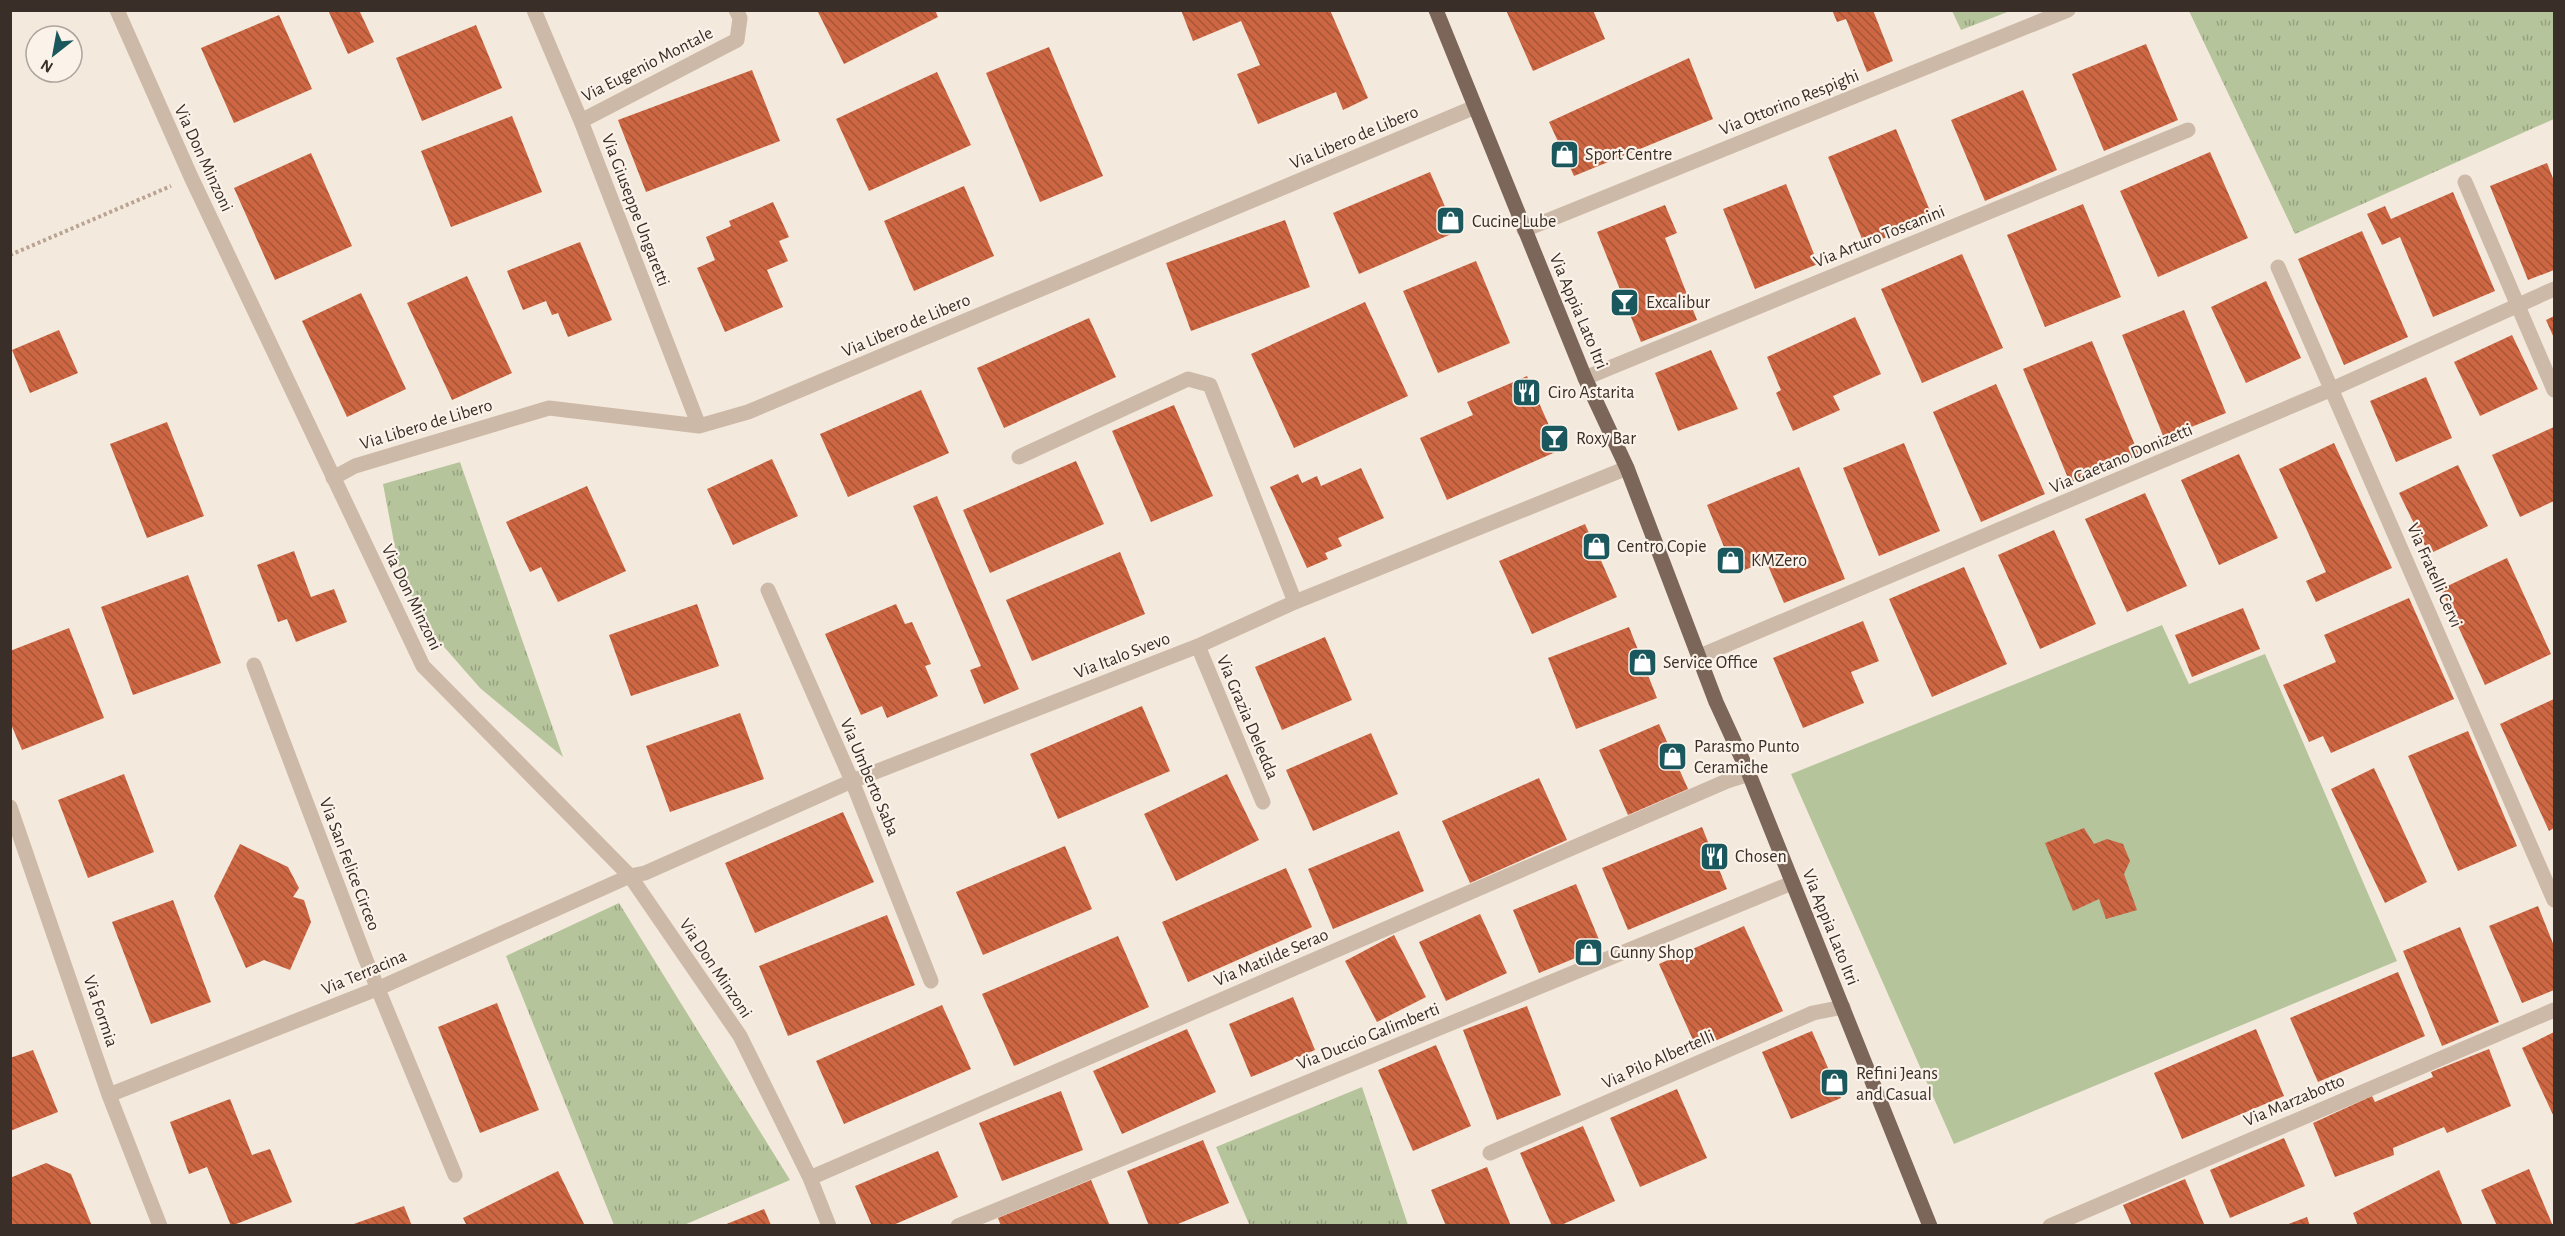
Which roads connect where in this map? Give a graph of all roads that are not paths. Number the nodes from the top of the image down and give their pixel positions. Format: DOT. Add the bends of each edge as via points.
graph roads {
  1 [pos="117,10"];
  2 [pos="534,10"];
  3 [pos="736,10"];
  4 [pos="1437,10"];
  5 [pos="2068,10"];
  6 [pos="1475,107"];
  7 [pos="581,120"];
  8 [pos="2188,130"];
  9 [pos="2465,182"];
  10 [pos="1524,230"];
  11 [pos="2278,267"];
  12 [pos="2554,289"];
  13 [pos="2517,305"];
  14 [pos="1586,378"];
  15 [pos="2332,389"];
  16 [pos="2554,390"];
  17 [pos="699,426"];
  18 [pos="1019,457"];
  19 [pos="1627,468"];
  20 [pos="333,478"];
  21 [pos="768,590"];
  22 [pos="1295,602"];
  23 [pos="1198,646"];
  24 [pos="1700,656"];
  25 [pos="254,665"];
  26 [pos="1749,774"];
  27 [pos="852,781"];
  28 [pos="1263,802"];
  29 [pos="10,807"];
  30 [pos="630,876"];
  31 [pos="1792,884"];
  32 [pos="2554,900"];
  33 [pos="931,981"];
  34 [pos="379,988"];
  35 [pos="1843,1007"];
  36 [pos="2554,1010"];
  37 [pos="110,1095"];
  38 [pos="1490,1153"];
  39 [pos="455,1175"];
  40 [pos="810,1178"];
  41 [pos="160,1226"];
  42 [pos="829,1226"];
  43 [pos="958,1226"];
  44 [pos="1930,1226"];
  45 [pos="2050,1226"];
  1 -- 20 [label="street, Via Don Minzoni"];
  2 -- 7 [label="street, Via Giuseppe Ungaretti"];
  3 -- 7 [label="street, Via Eugenio Montale" via="740,18 737,40"];
  4 -- 6 [label="main road, Via Appia Lato Itri"];
  5 -- 10 [label="street, Via Ottorino Respighi"];
  6 -- 10 [label="main road, Via Appia Lato Itri"];
  6 -- 17 [label="street, Via Libero de Libero" via="748,412"];
  7 -- 17 [label="street, Via Giuseppe Ungaretti"];
  8 -- 14 [label="street, Via Arturo Toscanini"];
  9 -- 13 [label="street"];
  10 -- 14 [label="main road, Via Appia Lato Itri"];
  11 -- 15 [label="street, Via Fratelli Cervi"];
  12 -- 13 [label="street, Via Gaetano Donizetti"];
  13 -- 15 [label="street, Via Gaetano Donizetti"];
  13 -- 16 [label="street"];
  14 -- 19 [label="main road, Via Appia Lato Itri"];
  15 -- 24 [label="street, Via Gaetano Donizetti"];
  15 -- 32 [label="street, Via Fratelli Cervi"];
  17 -- 20 [label="street, Via Libero de Libero" via="549,408 355,466"];
  18 -- 22 [label="street" via="1188,379 1210,385"];
  19 -- 22 [label="street, Via Italo Svevo"];
  19 -- 24 [label="main road, Via Appia Lato Itri"];
  20 -- 30 [label="street, Via Don Minzoni" via="423,666"];
  21 -- 27 [label="street, Via Umberto Saba"];
  22 -- 23 [label="street, Via Italo Svevo"];
  23 -- 27 [label="street, Via Italo Svevo"];
  23 -- 28 [label="street, Via Grazia Deledda"];
  24 -- 26 [label="main road, Via Appia Lato Itri"];
  25 -- 34 [label="street, Via San Felice Circeo"];
  26 -- 31 [label="main road, Via Appia Lato Itri"];
  26 -- 40 [label="street, Via Matilde Serao"];
  27 -- 30 [label="street, Via Italo Svevo" via="645,873"];
  27 -- 33 [label="street, Via Umberto Saba"];
  29 -- 37 [label="street, Via Formia"];
  30 -- 34 [label="street, Via Terracina"];
  30 -- 40 [label="street, Via Don Minzoni" via="740,1036"];
  31 -- 35 [label="main road, Via Appia Lato Itri"];
  31 -- 43 [label="street, Via Duccio Galimberti"];
  34 -- 37 [label="street, Via Terracina"];
  34 -- 39 [label="street, Via San Felice Circeo"];
  35 -- 38 [label="street, Via Pilo Albertelli" via="1813,1013"];
  35 -- 44 [label="main road, Via Appia Lato Itri"];
  36 -- 45 [label="street, Via Marzabotto"];
  37 -- 41 [label="street, Via Formia"];
  40 -- 42 [label="street, Via Don Minzoni"];
}
